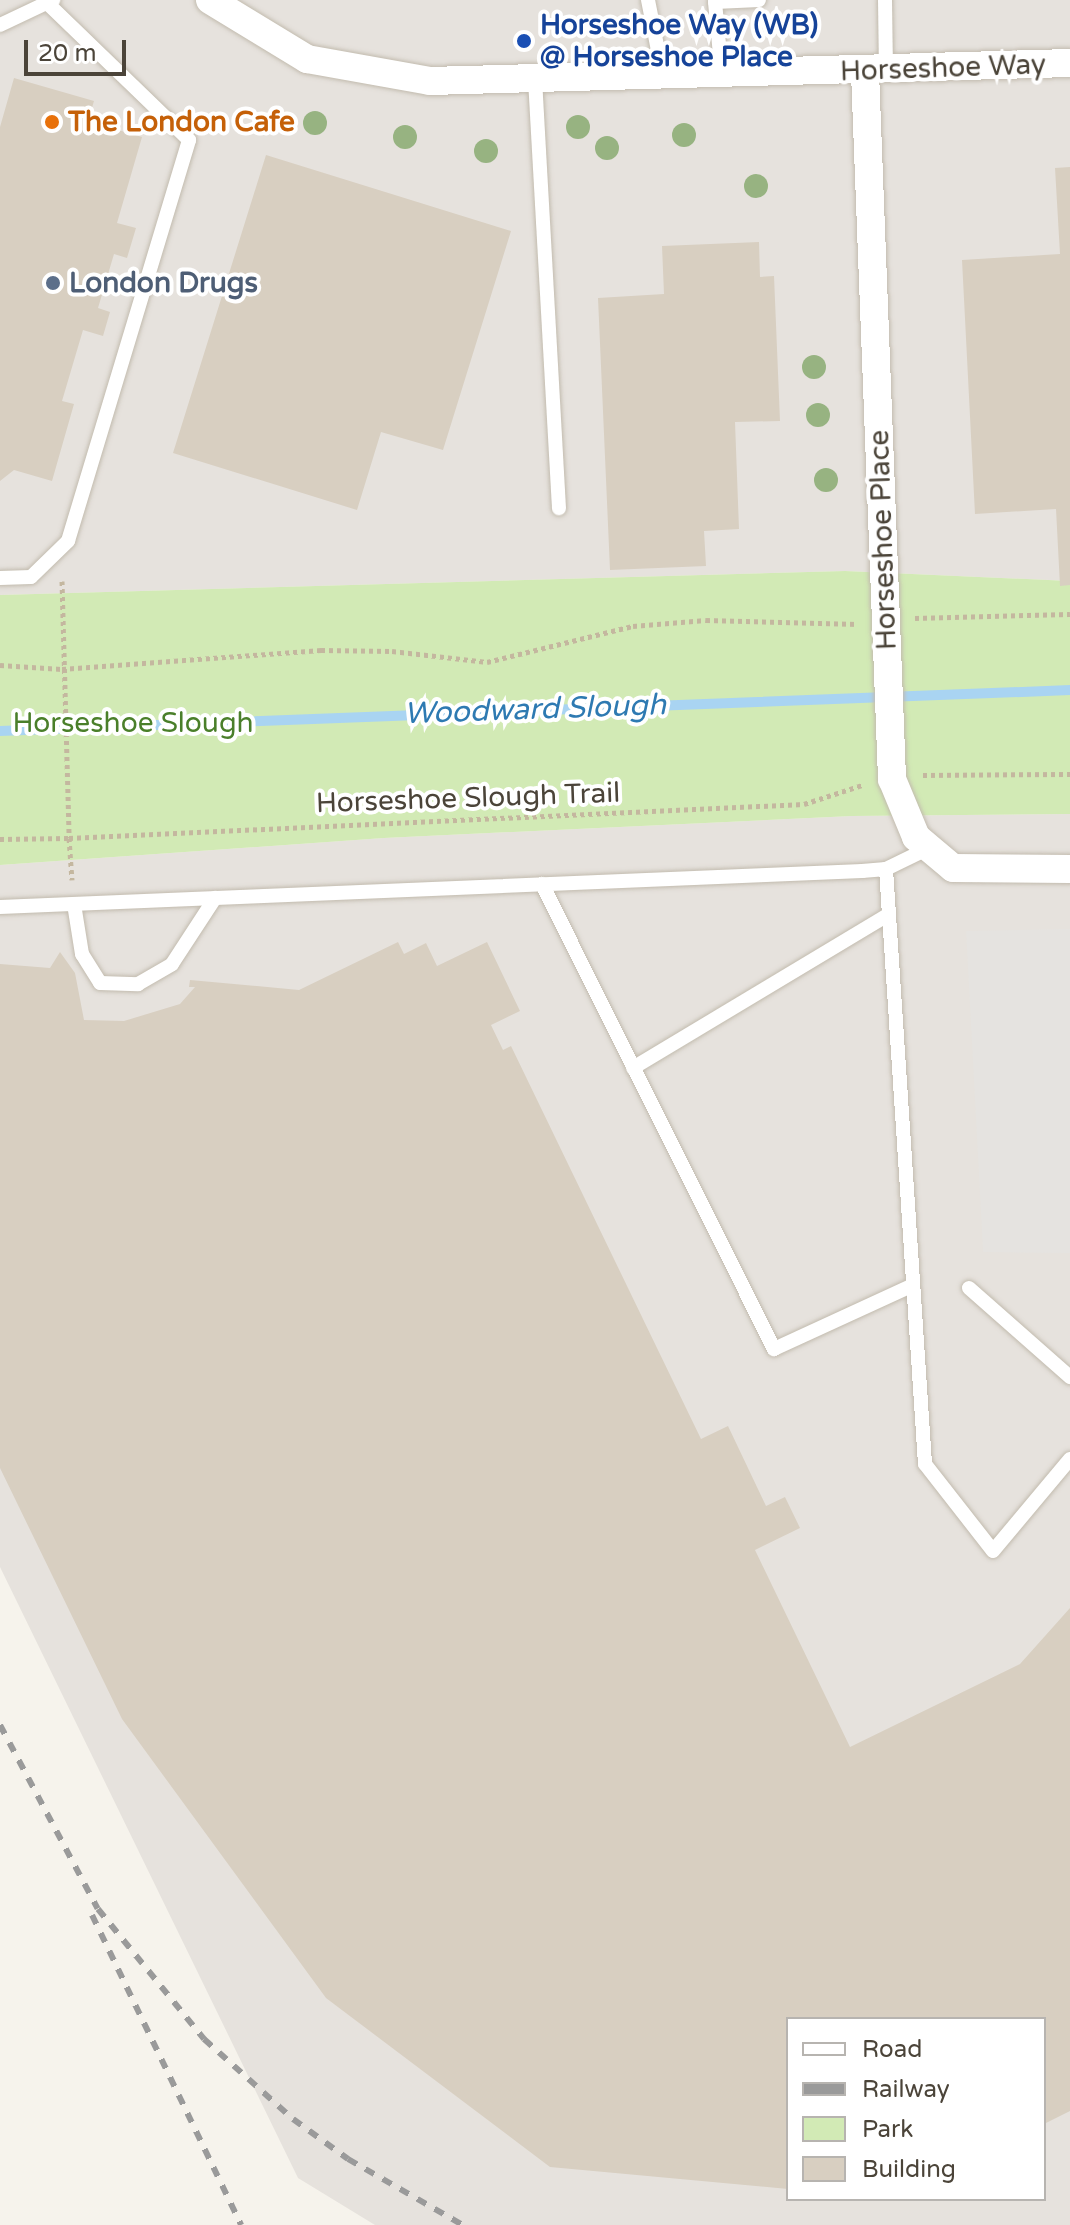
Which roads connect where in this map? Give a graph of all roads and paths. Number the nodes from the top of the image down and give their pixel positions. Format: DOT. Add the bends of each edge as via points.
graph roads {
  1 [pos="210,0"];
  2 [pos="648,0"];
  3 [pos="759,0"];
  4 [pos="885,0"];
  5 [pos="50,2"];
  6 [pos="715,2"];
  7 [pos="0,25"];
  8 [pos="1070,63"];
  9 [pos="875,72"];
  10 [pos="722,76"];
  11 [pos="664,77"];
  12 [pos="535,79"];
  13 [pos="559,508"];
  14 [pos="62,547"];
  15 [pos="0,578"];
  16 [pos="1070,614"];
  17 [pos="888,624"];
  18 [pos="0,665"];
  19 [pos="62,669"];
  20 [pos="1070,774"];
  21 [pos="914,775"];
  22 [pos="865,784"];
  23 [pos="69,838"];
  24 [pos="0,839"];
  25 [pos="927,849"];
  26 [pos="886,869"];
  27 [pos="1070,869"];
  28 [pos="542,884"];
  29 [pos="215,898"];
  30 [pos="74,904"];
  31 [pos="0,907"];
  32 [pos="888,915"];
  33 [pos="633,1068"];
  34 [pos="913,1285"];
  35 [pos="969,1288"];
  36 [pos="1070,1377"];
  37 [pos="1070,1459"];
  1 -- 12 [label="street, Horseshoe Way" via="307,59 430,81"];
  2 -- 11 [label="lane"];
  3 -- 6 [label="lane"];
  4 -- 9 [label="lane"];
  5 -- 7 [label="lane"];
  5 -- 14 [label="lane" via="189,140"];
  6 -- 10 [label="lane"];
  8 -- 9 [label="street, Horseshoe Way"];
  9 -- 10 [label="street, Horseshoe Way"];
  9 -- 17 [label="street, Horseshoe Place"];
  10 -- 11 [label="street, Horseshoe Way"];
  11 -- 12 [label="street, Horseshoe Way"];
  12 -- 13 [label="lane"];
  14 -- 15 [label="lane" via="31,577"];
  14 -- 19 [label="path"];
  16 -- 17 [label="path"];
  17 -- 19 [label="path" via="706,620 633,626 487,662 321,650"];
  17 -- 25 [label="street, Horseshoe Place" via="892,779 909,823"];
  18 -- 19 [label="path"];
  19 -- 23 [label="path"];
  20 -- 21 [label="path"];
  22 -- 23 [label="path, Horseshoe Slough Trail" via="804,804"];
  23 -- 24 [label="path, Horseshoe Slough Trail"];
  23 -- 30 [label="path"];
  25 -- 26 [label="lane"];
  25 -- 27 [label="street, Horseshoe Place" via="966,870"];
  26 -- 28 [label="lane"];
  26 -- 32 [label="lane"];
  28 -- 29 [label="lane"];
  28 -- 33 [label="lane"];
  29 -- 30 [label="lane"];
  29 -- 30 [label="lane" via="172,964 138,984 100,983 82,954"];
  30 -- 31 [label="lane"];
  32 -- 33 [label="lane"];
  32 -- 34 [label="lane"];
  33 -- 34 [label="lane" via="774,1349"];
  34 -- 37 [label="lane" via="925,1464 993,1551"];
  35 -- 36 [label="lane"];
}
